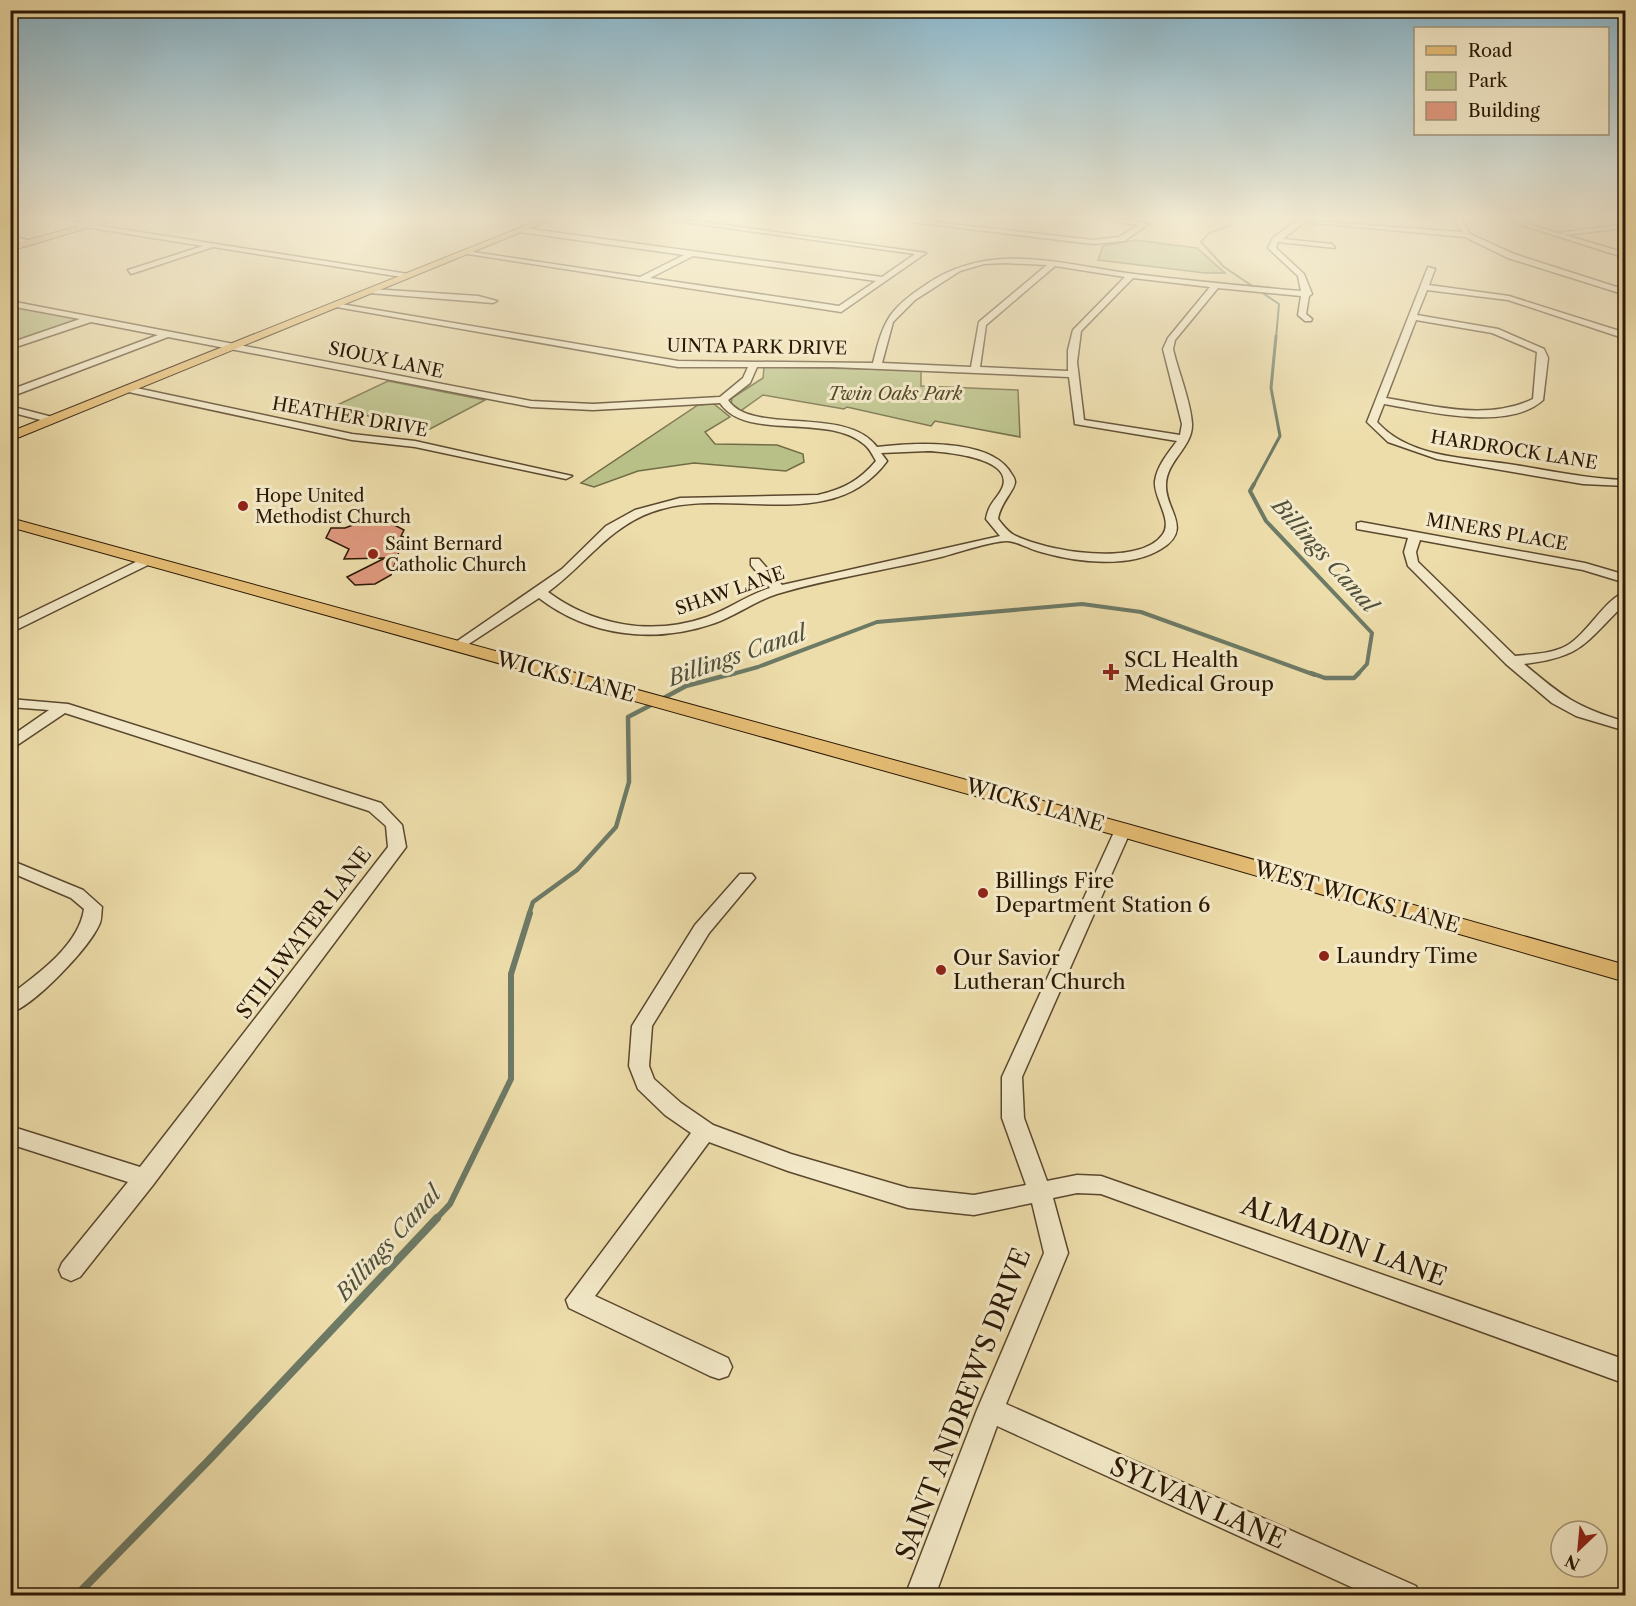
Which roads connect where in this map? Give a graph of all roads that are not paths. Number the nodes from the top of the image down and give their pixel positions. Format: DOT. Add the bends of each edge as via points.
graph roads {
  1 [pos="1308,294"];
  2 [pos="362,295"];
  3 [pos="396,295"];
  4 [pos="748,295"];
  5 [pos="862,295"];
  6 [pos="920,295"];
  7 [pos="1016,295"];
  8 [pos="1112,295"];
  9 [pos="1208,295"];
  10 [pos="1421,295"];
  11 [pos="1485,295"];
  12 [pos="493,301"];
  13 [pos="10,303"];
  14 [pos="23,305"];
  15 [pos="335,306"];
  16 [pos="10,309"];
  17 [pos="1412,317"];
  18 [pos="91,319"];
  19 [pos="1308,319"];
  20 [pos="169,334"];
  21 [pos="1626,336"];
  22 [pos="10,346"];
  23 [pos="236,346"];
  24 [pos="753,364"];
  25 [pos="877,366"];
  26 [pos="975,369"];
  27 [pos="1074,374"];
  28 [pos="128,389"];
  29 [pos="10,394"];
  30 [pos="723,400"];
  31 [pos="1380,400"];
  32 [pos="10,410"];
  33 [pos="52,420"];
  34 [pos="10,437"];
  35 [pos="1184,439"];
  36 [pos="877,450"];
  37 [pos="566,476"];
  38 [pos="1626,483"];
  39 [pos="10,522"];
  40 [pos="1361,526"];
  41 [pos="1415,536"];
  42 [pos="1009,537"];
  43 [pos="146,561"];
  44 [pos="755,562"];
  45 [pos="1626,579"];
  46 [pos="779,590"];
  47 [pos="539,591"];
  48 [pos="1626,596"];
  49 [pos="10,629"];
  50 [pos="458,647"];
  51 [pos="1500,650"];
  52 [pos="1482,652"];
  53 [pos="1511,661"];
  54 [pos="10,703"];
  55 [pos="63,707"];
  56 [pos="1626,727"];
  57 [pos="10,745"];
  58 [pos="1123,830"];
  59 [pos="10,865"];
  60 [pos="746,878"];
  61 [pos="1626,974"];
  62 [pos="10,1006"];
  63 [pos="705,1131"];
  64 [pos="10,1135"];
  65 [pos="145,1178"];
  66 [pos="1040,1191"];
  67 [pos="70,1270"];
  68 [pos="719,1367"];
  69 [pos="1626,1372"];
  70 [pos="990,1410"];
  71 [pos="920,1596"];
  72 [pos="1406,1596"];
  1 -- 19 [label="street" via="1302,315"];
  2 -- 15 [label="main road"];
  3 -- 12 [label="street"];
  4 -- 5 [label="street" via="841,309"];
  6 -- 25 [label="street" via="896,311 888,323"];
  7 -- 26 [label="street" via="982,324"];
  8 -- 27 [label="street" via="1072,339"];
  9 -- 35 [label="street" via="1168,349 1187,424"];
  10 -- 17 [label="street, HARDROCK LANE"];
  11 -- 21 [label="street" via="1509,298"];
  13 -- 14 [label="street, SIOUX LANE"];
  14 -- 16 [label="street"];
  14 -- 18 [label="street, SIOUX LANE"];
  15 -- 23 [label="main road"];
  15 -- 24 [label="street, UINTA PARK DRIVE" via="654,361"];
  17 -- 31 [label="street, HARDROCK LANE"];
  17 -- 31 [label="street" via="1473,326 1540,351 1544,358 1538,400 1513,414 1470,413"];
  18 -- 20 [label="street, SIOUX LANE"];
  18 -- 22 [label="street"];
  20 -- 23 [label="street, SIOUX LANE"];
  20 -- 29 [label="street"];
  23 -- 28 [label="main road"];
  23 -- 30 [label="street, SIOUX LANE" via="531,404 593,407"];
  24 -- 25 [label="street, UINTA PARK DRIVE"];
  24 -- 30 [label="street" via="748,380"];
  25 -- 26 [label="street, UINTA PARK DRIVE"];
  26 -- 27 [label="street, UINTA PARK DRIVE"];
  27 -- 35 [label="street" via="1079,422"];
  28 -- 33 [label="main road"];
  28 -- 37 [label="street, HEATHER DRIVE" via="352,437 415,444"];
  30 -- 36 [label="street" via="730,412 741,416 825,425 864,438"];
  31 -- 38 [label="street, HARDROCK LANE" via="1372,422 1377,430 1419,451"];
  32 -- 33 [label="street"];
  33 -- 34 [label="main road"];
  35 -- 42 [label="street" via="1164,466 1159,493 1172,523 1168,536 1153,547 1120,556 1085,557 1058,554"];
  36 -- 42 [label="street" via="940,447 987,459 1003,468 1009,478 1008,488 994,505 992,519"];
  36 -- 47 [label="street" via="882,461 874,474 836,494 784,501 699,499 638,512 604,534 584,558"];
  39 -- 43 [label="main road, WICKS LANE"];
  40 -- 41 [label="street, MINERS PLACE"];
  41 -- 45 [label="street, MINERS PLACE" via="1585,567"];
  41 -- 51 [label="street" via="1410,552 1412,563"];
  42 -- 46 [label="street, SHAW LANE"];
  43 -- 49 [label="street"];
  43 -- 50 [label="main road, WICKS LANE"];
  44 -- 46 [label="street"];
  46 -- 47 [label="street, SHAW LANE" via="712,619 674,630 646,631 590,623"];
  47 -- 50 [label="street"];
  48 -- 53 [label="street" via="1586,639 1571,649"];
  50 -- 58 [label="main road, WICKS LANE"];
  51 -- 52 [label="street"];
  51 -- 53 [label="street"];
  53 -- 56 [label="street" via="1557,700 1581,713"];
  54 -- 55 [label="street, STILLWATER LANE"];
  55 -- 57 [label="street"];
  55 -- 65 [label="street, STILLWATER LANE" via="375,807 394,825 397,848"];
  58 -- 61 [label="main road, WEST WICKS LANE"];
  58 -- 66 [label="street, SAINT ANDREW'S DRIVE" via="1012,1077 1013,1118"];
  59 -- 62 [label="street" via="77,894 93,907 90,924 49,974"];
  60 -- 63 [label="street, ALMADIN LANE" via="702,929 642,1026 639,1066 645,1083"];
  63 -- 66 [label="street, ALMADIN LANE" via="788,1162 908,1198 974,1205"];
  63 -- 68 [label="street" via="578,1300"];
  64 -- 65 [label="street"];
  65 -- 67 [label="street, STILLWATER LANE"];
  66 -- 69 [label="street, ALMADIN LANE" via="1077,1184 1101,1185"];
  66 -- 70 [label="street, SAINT ANDREW'S DRIVE" via="1056,1253"];
  70 -- 71 [label="street, SAINT ANDREW'S DRIVE"];
  70 -- 72 [label="street, SYLVAN LANE"];
}
